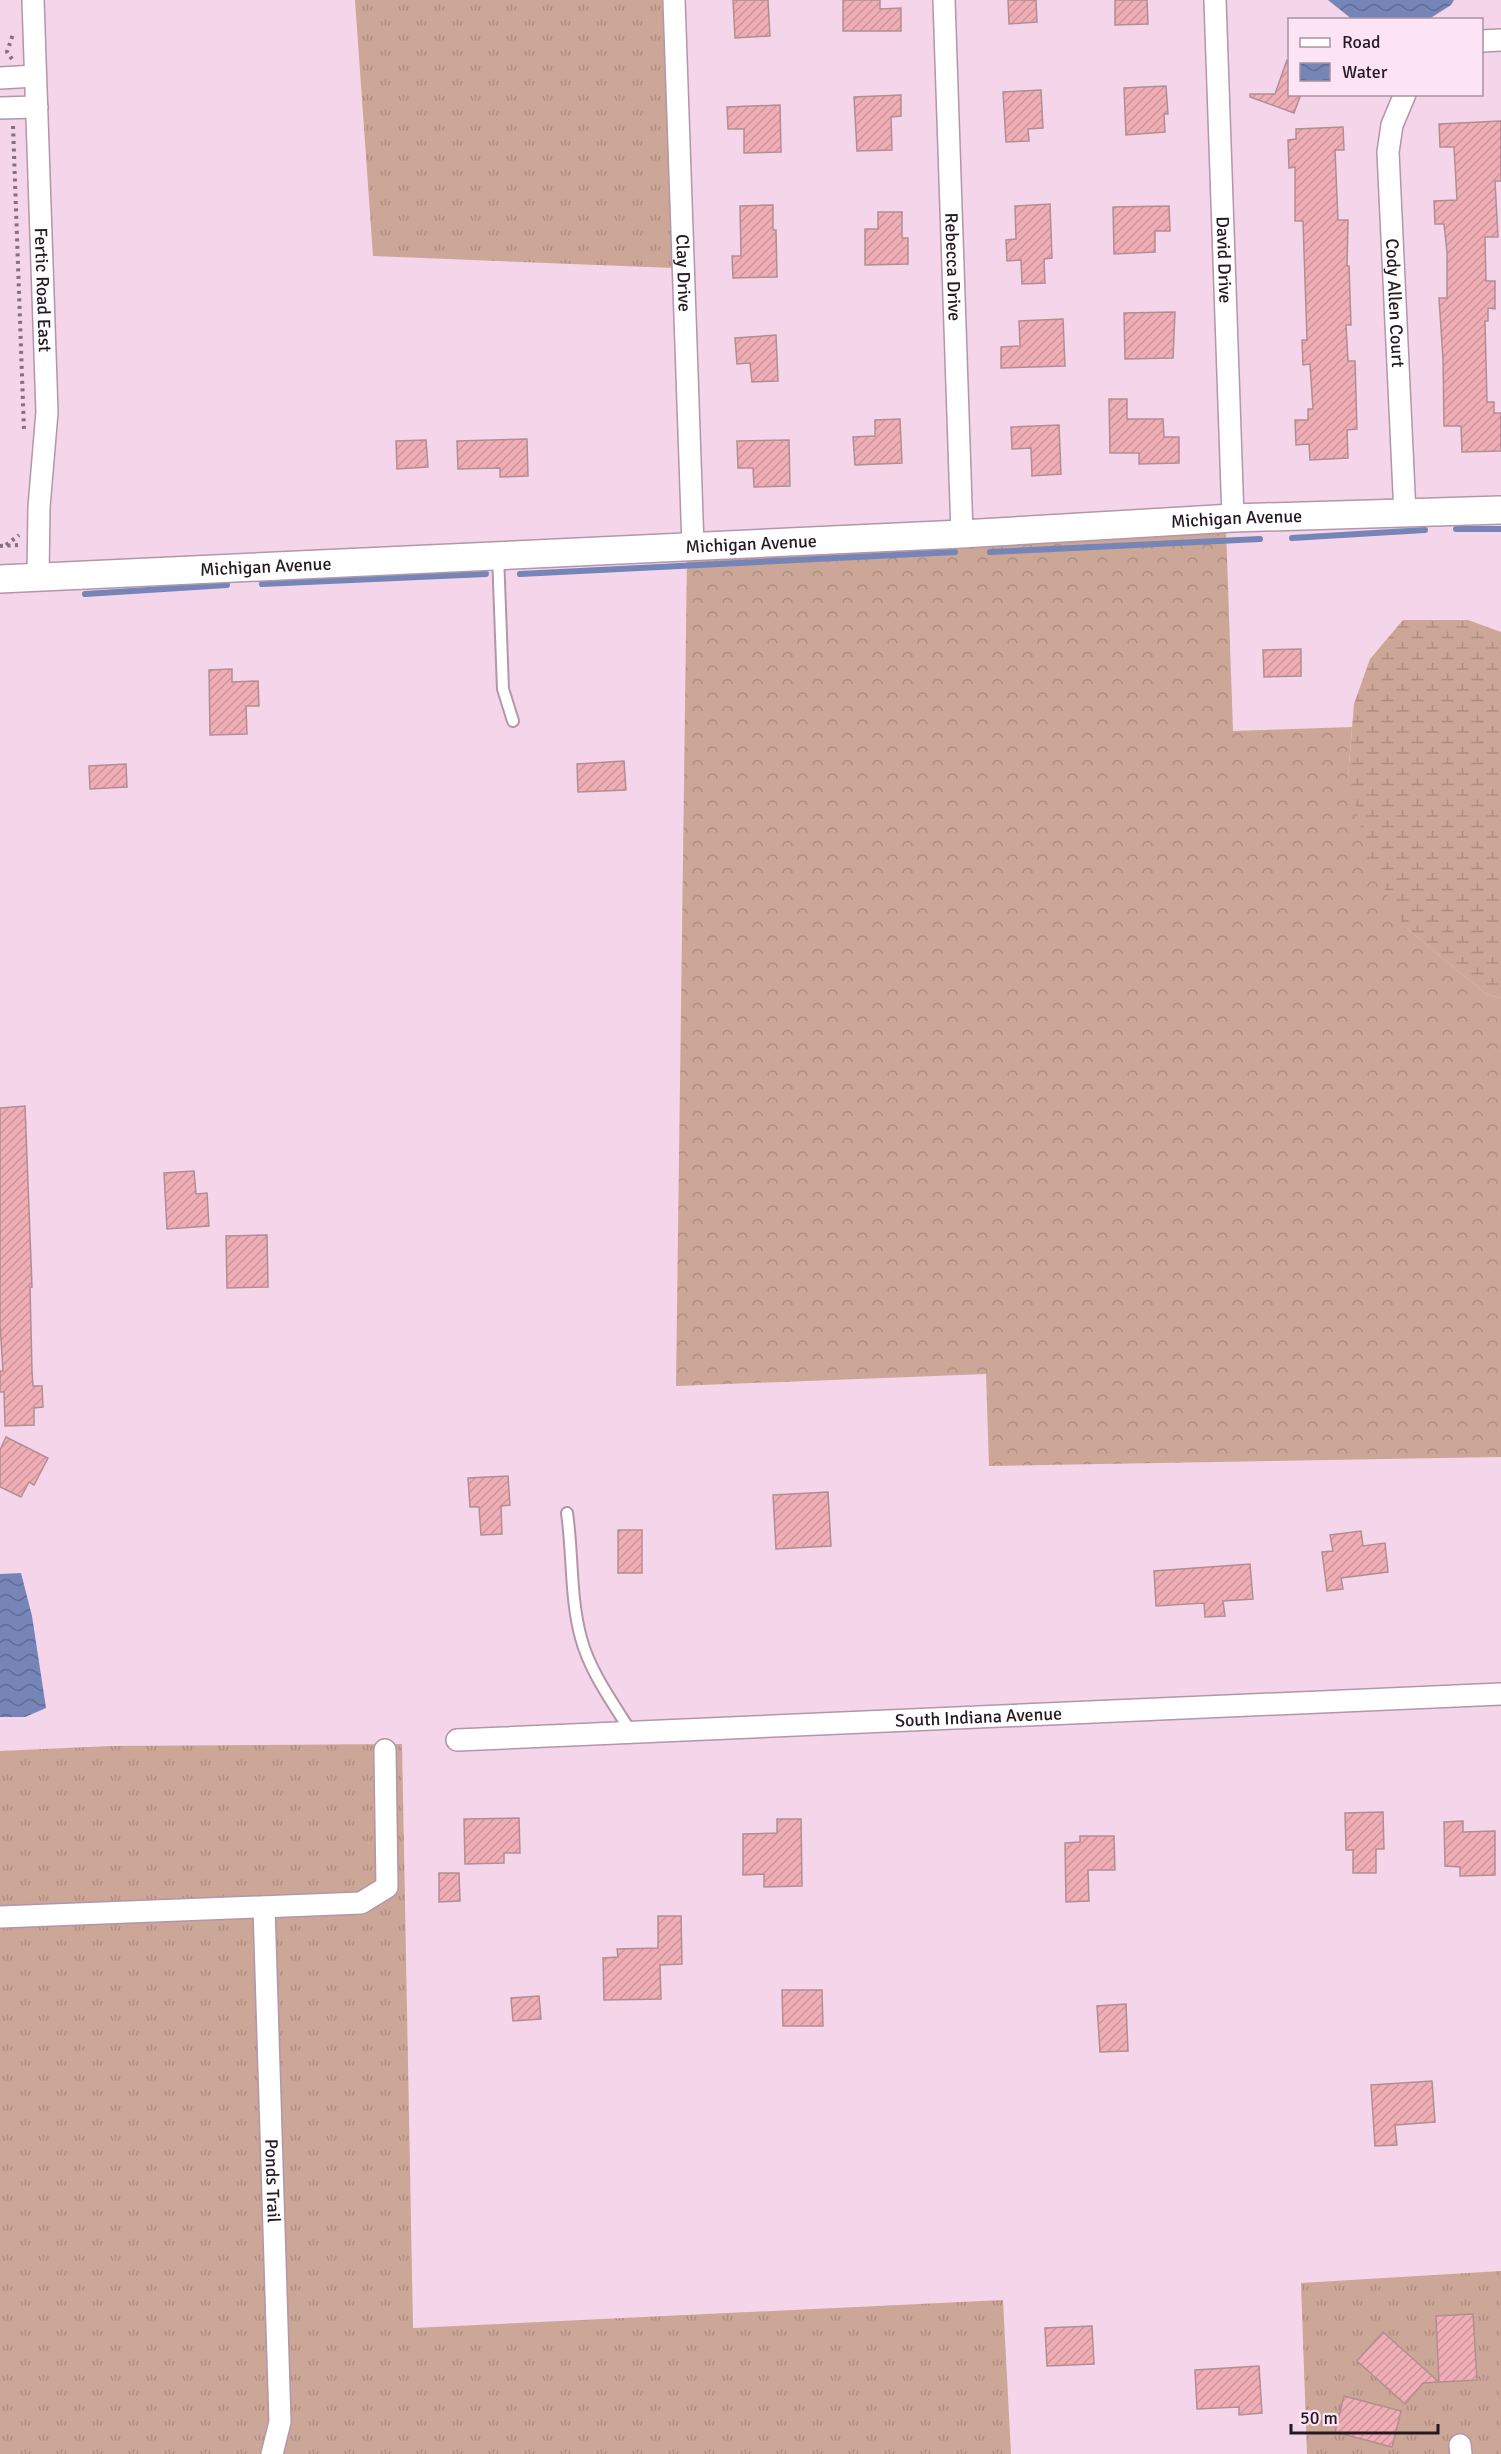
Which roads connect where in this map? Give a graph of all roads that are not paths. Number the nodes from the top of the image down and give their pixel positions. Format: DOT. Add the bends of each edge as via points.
graph roads {
  1 [pos="33,0"];
  2 [pos="675,0"];
  3 [pos="944,0"];
  4 [pos="1215,0"];
  5 [pos="1501,40"];
  6 [pos="1483,41"];
  7 [pos="17,77"];
  8 [pos="1404,96"];
  9 [pos="36,107"];
  10 [pos="8,108"];
  11 [pos="1501,510"];
  12 [pos="1405,514"];
  13 [pos="1233,518"];
  14 [pos="962,534"];
  15 [pos="693,546"];
  16 [pos="498,555"];
  17 [pos="38,577"];
  18 [pos="0,579"];
  19 [pos="513,721"];
  20 [pos="567,1513"];
  21 [pos="1501,1695"];
  22 [pos="631,1732"];
  23 [pos="458,1740"];
  24 [pos="385,1750"];
  25 [pos="264,1906"];
  26 [pos="0,1917"];
  27 [pos="272,2454"];
  1 -- 7 [label="street, Fertic Road East"];
  2 -- 15 [label="street, Clay Drive"];
  3 -- 14 [label="street, Rebecca Drive"];
  4 -- 13 [label="street, David Drive"];
  5 -- 6 [label="street"];
  7 -- 9 [label="street, Fertic Road East"];
  8 -- 12 [label="street, Cody Allen Court" via="1392,125 1388,152"];
  9 -- 10 [label="street"];
  9 -- 17 [label="street, Fertic Road East" via="47,412"];
  11 -- 12 [label="street, Michigan Avenue"];
  12 -- 13 [label="street, Michigan Avenue"];
  13 -- 14 [label="street, Michigan Avenue"];
  14 -- 15 [label="street, Michigan Avenue"];
  15 -- 16 [label="street, Michigan Avenue"];
  16 -- 17 [label="street, Michigan Avenue"];
  16 -- 19 [label="lane" via="503,689"];
  17 -- 18 [label="street, Michigan Avenue"];
  20 -- 22 [label="lane" via="581,1640 596,1674"];
  21 -- 22 [label="street, South Indiana Avenue"];
  22 -- 23 [label="street, South Indiana Avenue"];
  24 -- 25 [label="street" via="387,1887 361,1903"];
  25 -- 26 [label="street"];
  25 -- 27 [label="street, Ponds Trail" via="280,2422"];
}
